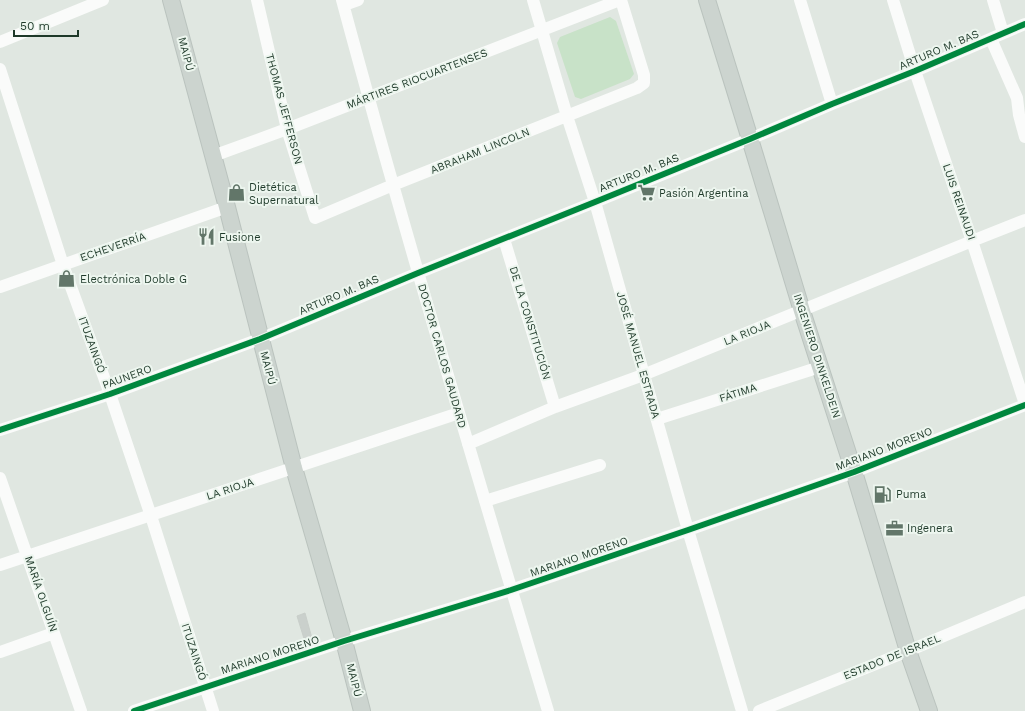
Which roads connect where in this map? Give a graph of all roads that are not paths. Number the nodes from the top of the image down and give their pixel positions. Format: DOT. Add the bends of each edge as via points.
graph roads {
  1 [pos="103,0"];
  2 [pos="171,0"];
  3 [pos="257,0"];
  4 [pos="358,0"];
  5 [pos="533,0"];
  6 [pos="620,0"];
  7 [pos="707,0"];
  8 [pos="800,0"];
  9 [pos="893,0"];
  10 [pos="993,0"];
  11 [pos="343,3"];
  12 [pos="1025,24"];
  13 [pos="542,30"];
  14 [pos="1003,33"];
  15 [pos="991,39"];
  16 [pos="0,42"];
  17 [pos="0,69"];
  18 [pos="915,72"];
  19 [pos="368,98"];
  20 [pos="832,104"];
  21 [pos="567,116"];
  22 [pos="287,129"];
  23 [pos="1025,137"];
  24 [pos="750,139"];
  25 [pos="213,156"];
  26 [pos="393,185"];
  27 [pos="595,202"];
  28 [pos="227,207"];
  29 [pos="315,218"];
  30 [pos="1025,220"];
  31 [pos="504,239"];
  32 [pos="972,241"];
  33 [pos="62,265"];
  34 [pos="418,273"];
  35 [pos="0,287"];
  36 [pos="802,311"];
  37 [pos="260,339"];
  38 [pos="820,367"];
  39 [pos="643,375"];
  40 [pos="110,394"];
  41 [pos="1025,405"];
  42 [pos="555,407"];
  43 [pos="459,413"];
  44 [pos="657,419"];
  45 [pos="0,430"];
  46 [pos="468,444"];
  47 [pos="600,465"];
  48 [pos="294,468"];
  49 [pos="854,472"];
  50 [pos="0,478"];
  51 [pos="485,501"];
  52 [pos="151,516"];
  53 [pos="688,530"];
  54 [pos="27,556"];
  55 [pos="0,565"];
  56 [pos="511,590"];
  57 [pos="1025,602"];
  58 [pos="54,633"];
  59 [pos="344,641"];
  60 [pos="908,651"];
  61 [pos="0,652"];
  62 [pos="205,687"];
  63 [pos="81,711"];
  64 [pos="134,711"];
  65 [pos="213,711"];
  66 [pos="362,711"];
  67 [pos="548,711"];
  68 [pos="742,711"];
  69 [pos="759,711"];
  70 [pos="929,711"];
  1 -- 16 [label="street"];
  2 -- 25 [label="main road, MAIPÚ"];
  3 -- 22 [label="street, THOMAS JEFFERSON"];
  4 -- 11 [label="street"];
  5 -- 13 [label="street, JOSÉ MANUEL ESTRADA"];
  6 -- 13 [label="street, MÁRTIRES RIOCUARTENSES"];
  6 -- 21 [label="street, ABRAHAM LINCOLN" via="644,75 644,83"];
  7 -- 24 [label="main road, INGENIERO DINKELDEIN"];
  8 -- 20 [label="street"];
  9 -- 18 [label="street, LUIS REINAUDI"];
  10 -- 14 [label="street"];
  11 -- 19 [label="street, DOCTOR CARLOS GAUDARD"];
  12 -- 14 [label="street, ARTURO M. BAS"];
  13 -- 19 [label="street, MÁRTIRES RIOCUARTENSES"];
  13 -- 21 [label="street, JOSÉ MANUEL ESTRADA"];
  14 -- 15 [label="street, ARTURO M. BAS"];
  15 -- 18 [label="street, ARTURO M. BAS"];
  15 -- 23 [label="street" via="1017,98"];
  17 -- 33 [label="street, ITUZAINGÓ"];
  18 -- 20 [label="street, ARTURO M. BAS"];
  18 -- 32 [label="street, LUIS REINAUDI"];
  19 -- 22 [label="street, MÁRTIRES RIOCUARTENSES"];
  19 -- 26 [label="street, DOCTOR CARLOS GAUDARD"];
  20 -- 24 [label="street, ARTURO M. BAS"];
  21 -- 26 [label="street, ABRAHAM LINCOLN"];
  21 -- 27 [label="street, JOSÉ MANUEL ESTRADA"];
  22 -- 25 [label="street, MÁRTIRES RIOCUARTENSES"];
  22 -- 29 [label="street, THOMAS JEFFERSON"];
  24 -- 27 [label="street, ARTURO M. BAS"];
  24 -- 36 [label="main road, INGENIERO DINKELDEIN"];
  25 -- 28 [label="main road, MAIPÚ"];
  26 -- 29 [label="street, ABRAHAM LINCOLN"];
  26 -- 34 [label="street, DOCTOR CARLOS GAUDARD"];
  27 -- 31 [label="street, ARTURO M. BAS"];
  27 -- 39 [label="street, JOSÉ MANUEL ESTRADA"];
  28 -- 33 [label="street, ECHEVERRÍA"];
  28 -- 37 [label="main road, MAIPÚ"];
  30 -- 32 [label="street, LA RIOJA"];
  31 -- 34 [label="street, ARTURO M. BAS"];
  31 -- 42 [label="street, DE LA CONSTITUCIÓN"];
  32 -- 36 [label="street, LA RIOJA"];
  32 -- 41 [label="street, LUIS REINAUDI"];
  33 -- 35 [label="street, ECHEVERRÍA"];
  33 -- 40 [label="street, ITUZAINGÓ"];
  34 -- 37 [label="street, ARTURO M. BAS"];
  34 -- 43 [label="street, DOCTOR CARLOS GAUDARD"];
  36 -- 38 [label="main road, INGENIERO DINKELDEIN"];
  36 -- 39 [label="street, LA RIOJA"];
  37 -- 40 [label="street, PAUNERO"];
  37 -- 48 [label="main road, MAIPÚ"];
  38 -- 44 [label="street, FÁTIMA"];
  38 -- 49 [label="main road, INGENIERO DINKELDEIN"];
  39 -- 42 [label="street, LA RIOJA"];
  39 -- 44 [label="street, JOSÉ MANUEL ESTRADA"];
  40 -- 45 [label="street, PAUNERO"];
  40 -- 52 [label="street, ITUZAINGÓ"];
  41 -- 49 [label="street, MARIANO MORENO"];
  42 -- 46 [label="street, LA RIOJA"];
  43 -- 46 [label="street, DOCTOR CARLOS GAUDARD"];
  43 -- 48 [label="street, LA RIOJA"];
  44 -- 53 [label="street, JOSÉ MANUEL ESTRADA"];
  46 -- 51 [label="street, DOCTOR CARLOS GAUDARD"];
  47 -- 51 [label="street"];
  48 -- 52 [label="street, LA RIOJA"];
  48 -- 59 [label="main road, MAIPÚ"];
  49 -- 53 [label="street, MARIANO MORENO"];
  49 -- 60 [label="main road, INGENIERO DINKELDEIN"];
  50 -- 54 [label="street, MARÍA OLGUÍN"];
  51 -- 56 [label="street, DOCTOR CARLOS GAUDARD"];
  52 -- 54 [label="street, LA RIOJA"];
  52 -- 62 [label="street, ITUZAINGÓ"];
  53 -- 56 [label="street, MARIANO MORENO"];
  53 -- 68 [label="street, JOSÉ MANUEL ESTRADA"];
  54 -- 55 [label="street, LA RIOJA"];
  54 -- 58 [label="street, MARÍA OLGUÍN"];
  56 -- 59 [label="street, MARIANO MORENO"];
  56 -- 67 [label="street, DOCTOR CARLOS GAUDARD"];
  57 -- 60 [label="street, ESTADO DE ISRAEL"];
  58 -- 61 [label="street"];
  58 -- 63 [label="street, MARÍA OLGUÍN"];
  59 -- 62 [label="street, MARIANO MORENO"];
  59 -- 66 [label="main road, MAIPÚ"];
  60 -- 69 [label="street, ESTADO DE ISRAEL"];
  60 -- 70 [label="main road, INGENIERO DINKELDEIN"];
  62 -- 64 [label="street, MARIANO MORENO"];
  62 -- 65 [label="street, ITUZAINGÓ"];
}
